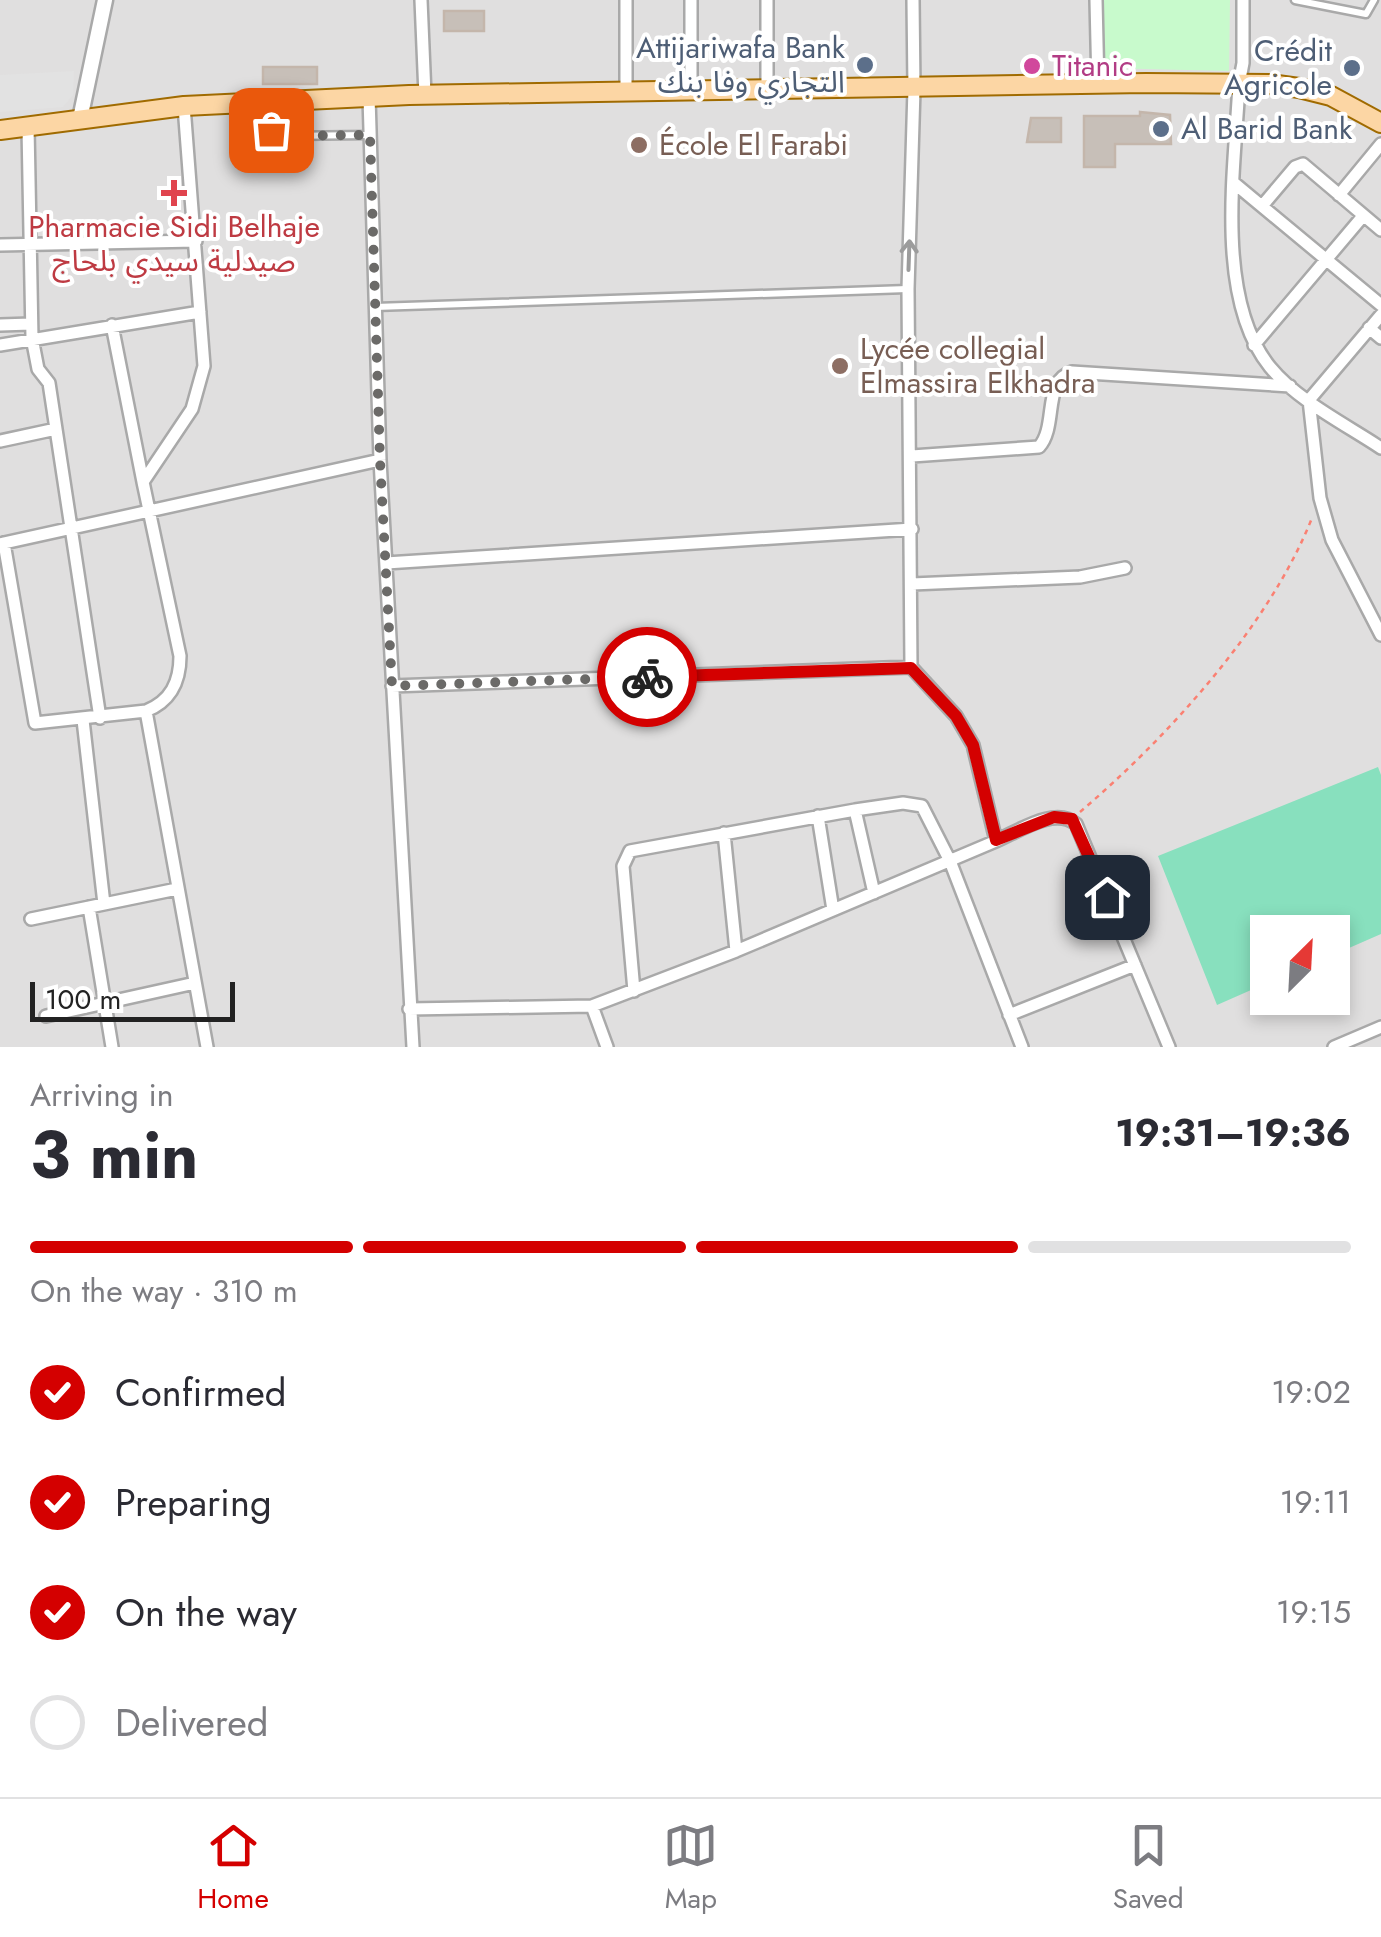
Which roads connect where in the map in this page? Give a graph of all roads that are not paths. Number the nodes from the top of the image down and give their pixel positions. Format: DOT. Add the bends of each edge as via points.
graph roads {
  1 [pos="105,0"];
  2 [pos="421,0"];
  3 [pos="626,0"];
  4 [pos="691,0"];
  5 [pos="767,0"];
  6 [pos="913,0"];
  7 [pos="1096,0"];
  8 [pos="1243,0"];
  9 [pos="1295,0"];
  10 [pos="1374,0"];
  11 [pos="1239,84"];
  12 [pos="1098,86"];
  13 [pos="914,88"];
  14 [pos="767,89"];
  15 [pos="691,90"];
  16 [pos="626,91"];
  17 [pos="425,95"];
  18 [pos="369,97"];
  19 [pos="262,101"];
  20 [pos="184,106"];
  21 [pos="80,118"];
  22 [pos="1381,123"];
  23 [pos="28,127"];
  24 [pos="0,130"];
  25 [pos="370,135"];
  26 [pos="1381,144"];
  27 [pos="1234,183"];
  28 [pos="1340,196"];
  29 [pos="1262,206"];
  30 [pos="1364,216"];
  31 [pos="1381,230"];
  32 [pos="196,241"];
  33 [pos="28,244"];
  34 [pos="0,245"];
  35 [pos="1326,262"];
  36 [pos="908,289"];
  37 [pos="1381,305"];
  38 [pos="375,307"];
  39 [pos="200,312"];
  40 [pos="1381,315"];
  41 [pos="31,324"];
  42 [pos="0,325"];
  43 [pos="112,325"];
  44 [pos="1369,328"];
  45 [pos="32,338"];
  46 [pos="1381,338"];
  47 [pos="0,345"];
  48 [pos="1254,345"];
  49 [pos="1290,386"];
  50 [pos="1309,400"];
  51 [pos="56,429"];
  52 [pos="0,440"];
  53 [pos="1381,448"];
  54 [pos="912,456"];
  55 [pos="380,460"];
  56 [pos="143,482"];
  57 [pos="148,514"];
  58 [pos="70,529"];
  59 [pos="912,529"];
  60 [pos="2,544"];
  61 [pos="386,564"];
  62 [pos="1125,568"];
  63 [pos="912,584"];
  64 [pos="1381,635"];
  65 [pos="911,668"];
  66 [pos="392,686"];
  67 [pos="146,711"];
  68 [pos="100,718"];
  69 [pos="83,720"];
  70 [pos="855,810"];
  71 [pos="818,816"];
  72 [pos="724,833"];
  73 [pos="996,840"];
  74 [pos="950,861"];
  75 [pos="178,889"];
  76 [pos="874,893"];
  77 [pos="104,904"];
  78 [pos="89,907"];
  79 [pos="832,910"];
  80 [pos="31,918"];
  81 [pos="736,951"];
  82 [pos="1135,965"];
  83 [pos="195,984"];
  84 [pos="634,990"];
  85 [pos="104,1003"];
  86 [pos="592,1006"];
  87 [pos="409,1009"];
  88 [pos="1009,1015"];
  89 [pos="46,1016"];
  90 [pos="1381,1027"];
  91 [pos="112,1047"];
  92 [pos="207,1047"];
  93 [pos="413,1047"];
  94 [pos="607,1047"];
  95 [pos="1022,1047"];
  96 [pos="1168,1047"];
  97 [pos="1334,1047"];
  1 -- 21 [label="street"];
  2 -- 17 [label="street"];
  3 -- 16 [label="street"];
  4 -- 15 [label="street"];
  5 -- 14 [label="street"];
  6 -- 13 [label="street"];
  7 -- 12 [label="street"];
  8 -- 11 [label="street"];
  9 -- 10 [label="lane" via="1366,14"];
  11 -- 12 [label="main road"];
  11 -- 22 [label="main road" via="1331,96"];
  11 -- 27 [label="street"];
  12 -- 13 [label="main road"];
  13 -- 14 [label="main road"];
  36 -- 13 [label="street, one-way"];
  14 -- 15 [label="main road"];
  15 -- 16 [label="main road"];
  16 -- 17 [label="main road"];
  17 -- 18 [label="main road"];
  18 -- 19 [label="main road"];
  18 -- 25 [label="street"];
  19 -- 20 [label="main road"];
  19 -- 25 [label="lane" via="278,136"];
  20 -- 21 [label="main road"];
  20 -- 32 [label="street"];
  21 -- 23 [label="main road"];
  23 -- 24 [label="main road"];
  23 -- 33 [label="street"];
  25 -- 38 [label="street"];
  26 -- 28 [label="street"];
  27 -- 29 [label="street"];
  27 -- 48 [label="street" via="1235,268"];
  28 -- 29 [label="street" via="1300,164"];
  28 -- 30 [label="street"];
  29 -- 35 [label="street"];
  30 -- 31 [label="street"];
  30 -- 35 [label="street"];
  32 -- 33 [label="street"];
  32 -- 39 [label="street"];
  33 -- 34 [label="street"];
  33 -- 41 [label="street"];
  35 -- 37 [label="street"];
  35 -- 48 [label="street"];
  36 -- 38 [label="lane"];
  36 -- 54 [label="street"];
  38 -- 55 [label="street"];
  39 -- 43 [label="street"];
  39 -- 56 [label="street" via="204,366 197,399"];
  40 -- 44 [label="street"];
  41 -- 42 [label="street"];
  41 -- 45 [label="street"];
  43 -- 45 [label="street"];
  43 -- 56 [label="street"];
  44 -- 46 [label="street"];
  44 -- 50 [label="street"];
  45 -- 47 [label="street"];
  45 -- 51 [label="street"];
  48 -- 49 [label="street"];
  49 -- 50 [label="street"];
  49 -- 54 [label="street" via="1072,372 1057,382 1049,434 1039,447"];
  50 -- 53 [label="street"];
  50 -- 64 [label="street" via="1320,498 1332,540"];
  51 -- 52 [label="street"];
  51 -- 58 [label="street"];
  54 -- 59 [label="street"];
  55 -- 57 [label="street"];
  55 -- 61 [label="street"];
  56 -- 57 [label="street"];
  57 -- 58 [label="street"];
  57 -- 67 [label="street" via="180,666 173,690"];
  58 -- 60 [label="street"];
  58 -- 68 [label="street"];
  59 -- 61 [label="street"];
  59 -- 63 [label="street"];
  60 -- 69 [label="street" via="34,722"];
  61 -- 66 [label="street"];
  62 -- 63 [label="street" via="1080,577"];
  63 -- 65 [label="street"];
  65 -- 66 [label="street"];
  65 -- 73 [label="street" via="973,745"];
  66 -- 87 [label="street"];
  67 -- 68 [label="street"];
  67 -- 75 [label="street"];
  68 -- 69 [label="street"];
  69 -- 77 [label="street"];
  70 -- 71 [label="street"];
  70 -- 74 [label="street" via="922,806"];
  70 -- 76 [label="street"];
  71 -- 72 [label="street"];
  71 -- 79 [label="street"];
  72 -- 81 [label="street"];
  72 -- 84 [label="street" via="634,848 626,855"];
  73 -- 74 [label="street"];
  73 -- 82 [label="street" via="1054,817 1072,819"];
  74 -- 76 [label="street"];
  74 -- 88 [label="street"];
  75 -- 77 [label="street"];
  75 -- 83 [label="street"];
  76 -- 79 [label="street"];
  77 -- 78 [label="street"];
  78 -- 80 [label="street"];
  78 -- 85 [label="street"];
  79 -- 81 [label="street"];
  81 -- 84 [label="street"];
  82 -- 88 [label="street"];
  82 -- 96 [label="street"];
  83 -- 85 [label="street"];
  83 -- 92 [label="street"];
  84 -- 86 [label="street"];
  85 -- 89 [label="street"];
  85 -- 91 [label="street"];
  86 -- 87 [label="street"];
  86 -- 94 [label="street"];
  87 -- 93 [label="street"];
  88 -- 95 [label="street"];
  90 -- 97 [label="street"];
}
